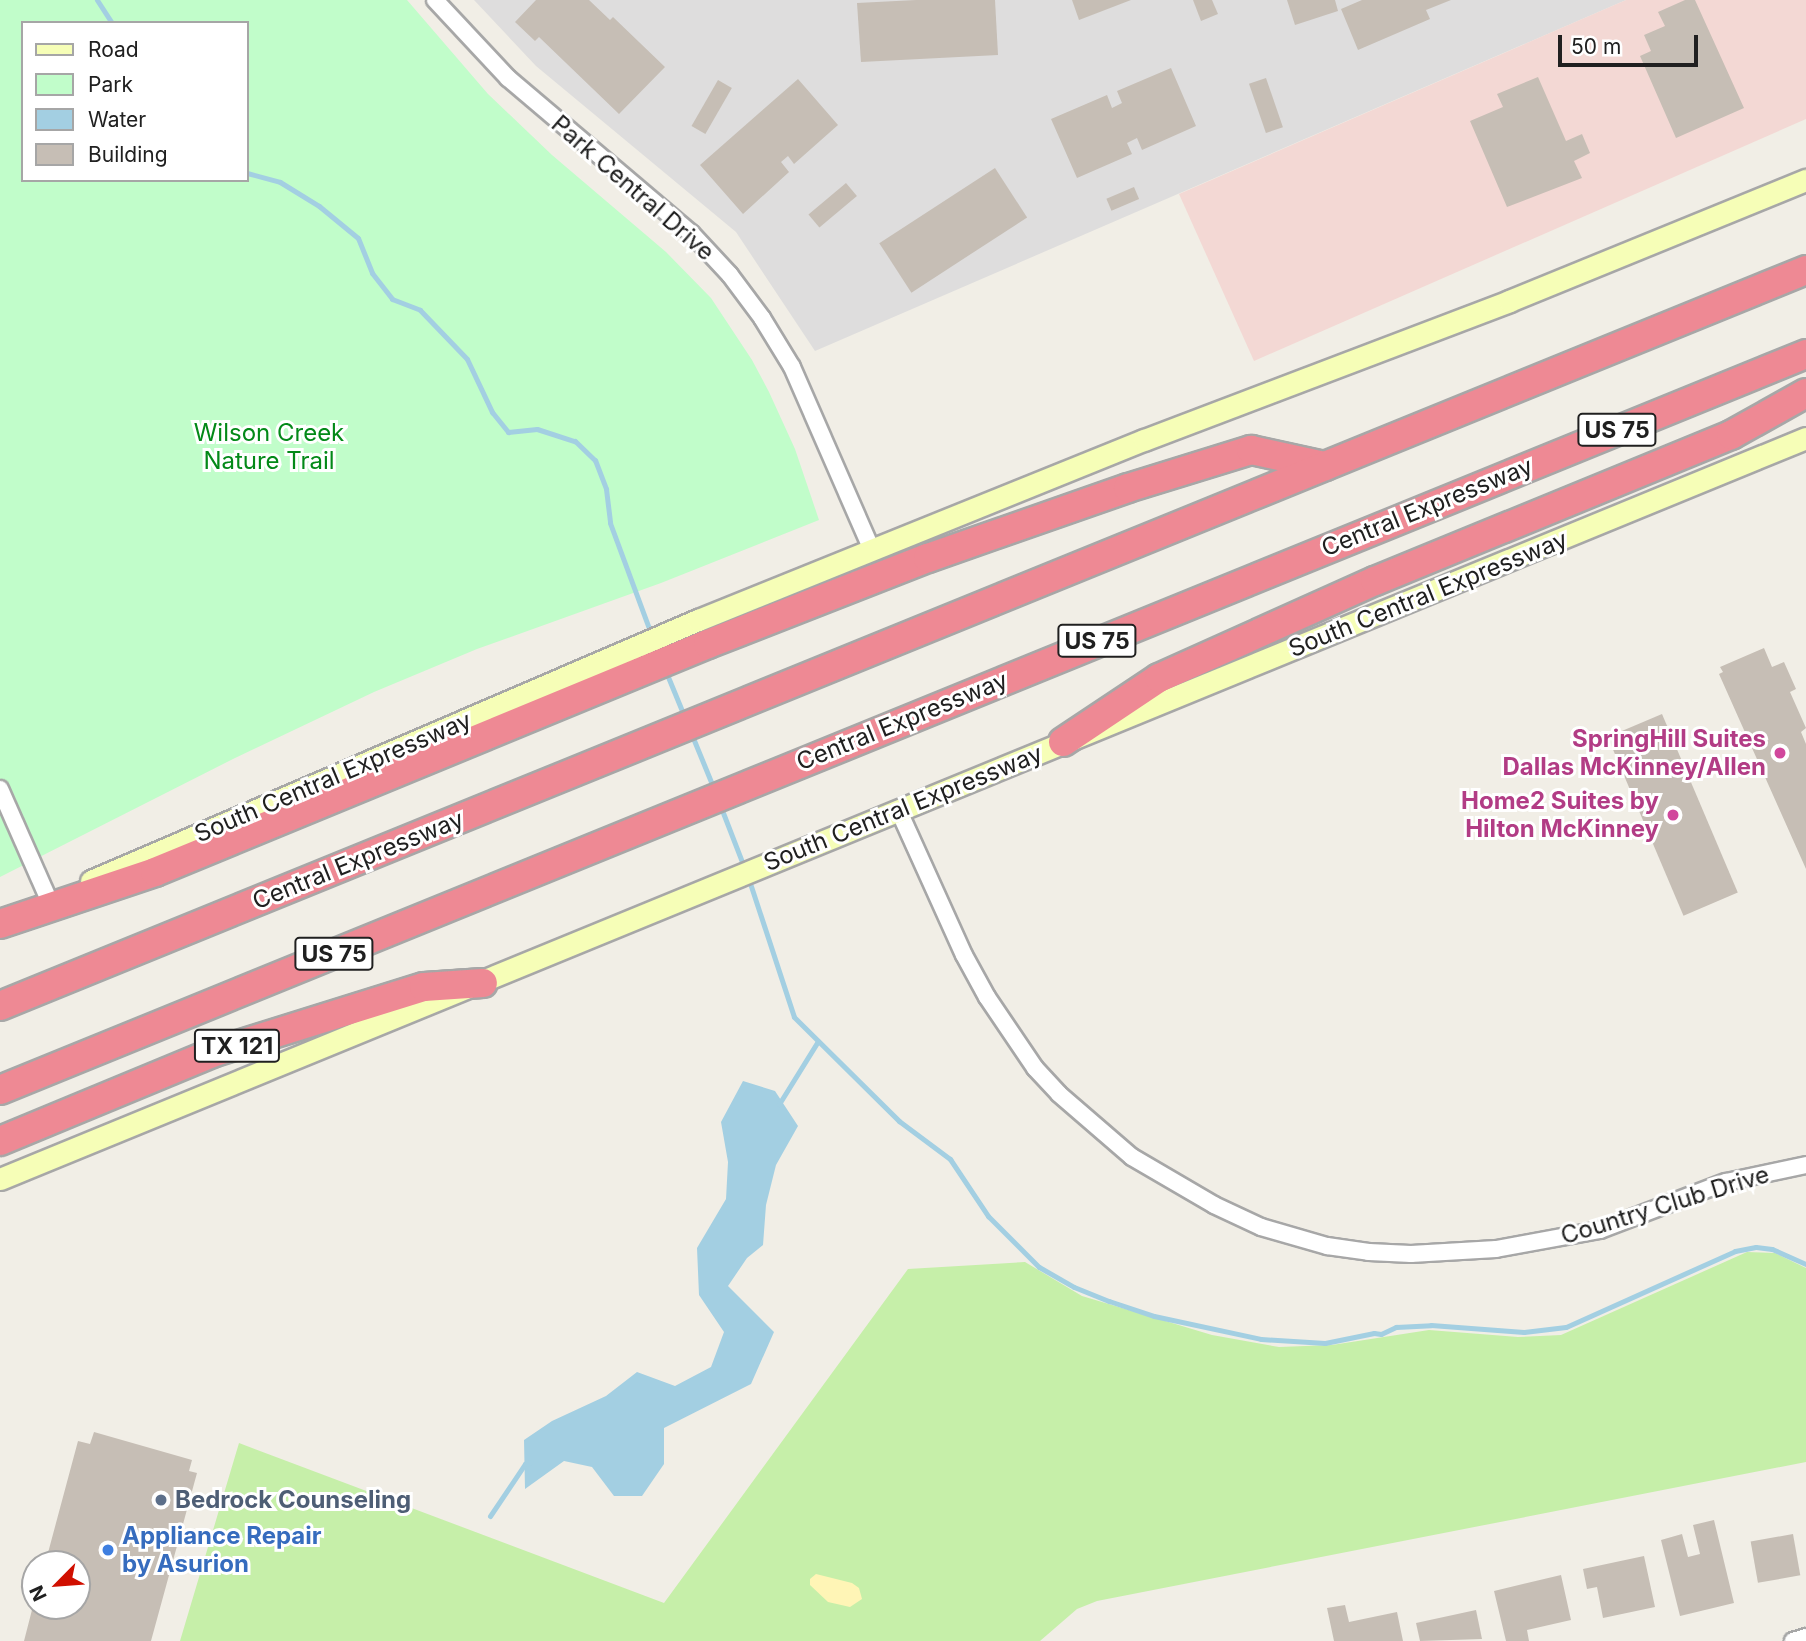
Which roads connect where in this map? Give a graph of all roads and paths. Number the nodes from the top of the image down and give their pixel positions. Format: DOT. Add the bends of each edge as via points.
graph roads {
  1 [pos="435,0"];
  2 [pos="1803,180"];
  3 [pos="1806,270"];
  4 [pos="1806,354"];
  5 [pos="1806,393"];
  6 [pos="1806,438"];
  7 [pos="1325,466"];
  8 [pos="872,550"];
  9 [pos="703,632"];
  10 [pos="625,665"];
  11 [pos="1063,742"];
  12 [pos="0,789"];
  13 [pos="898,809"];
  14 [pos="49,900"];
  15 [pos="0,923"];
  16 [pos="483,983"];
  17 [pos="0,1006"];
  18 [pos="0,1090"];
  19 [pos="0,1141"];
  20 [pos="1806,1165"];
  21 [pos="0,1179"];
  22 [pos="1806,1637"];
  23 [pos="1793,1641"];
  1 -- 8 [label="street, Park Central Drive" via="508,78 681,224 730,275 792,367"];
  2 -- 8 [label="main road" via="1509,301"];
  3 -- 7 [label="highway, Central Expressway"];
  4 -- 18 [label="highway, Central Expressway / US 75"];
  5 -- 11 [label="highway" via="1731,435 1375,581 1159,678"];
  6 -- 11 [label="main road, South Central Expressway"];
  7 -- 9 [label="highway" via="1251,450"];
  7 -- 17 [label="highway, Central Expressway"];
  8 -- 9 [label="main road"];
  9 -- 10 [label="highway"];
  10 -- 14 [label="main road, South Central Expressway"];
  10 -- 15 [label="highway" via="155,872"];
  11 -- 13 [label="main road, South Central Expressway"];
  12 -- 14 [label="street"];
  13 -- 16 [label="main road, South Central Expressway"];
  13 -- 20 [label="street, Country Club Drive" via="964,956 1035,1068 1132,1157 1261,1227 1369,1252 1496,1249 1600,1230 1726,1182"];
  14 -- 15 [label="main road, South Central Expressway"];
  16 -- 19 [label="highway, TX 121" via="424,987 212,1053"];
  16 -- 21 [label="main road, South Central Expressway"];
  22 -- 23 [label="street"];
}
